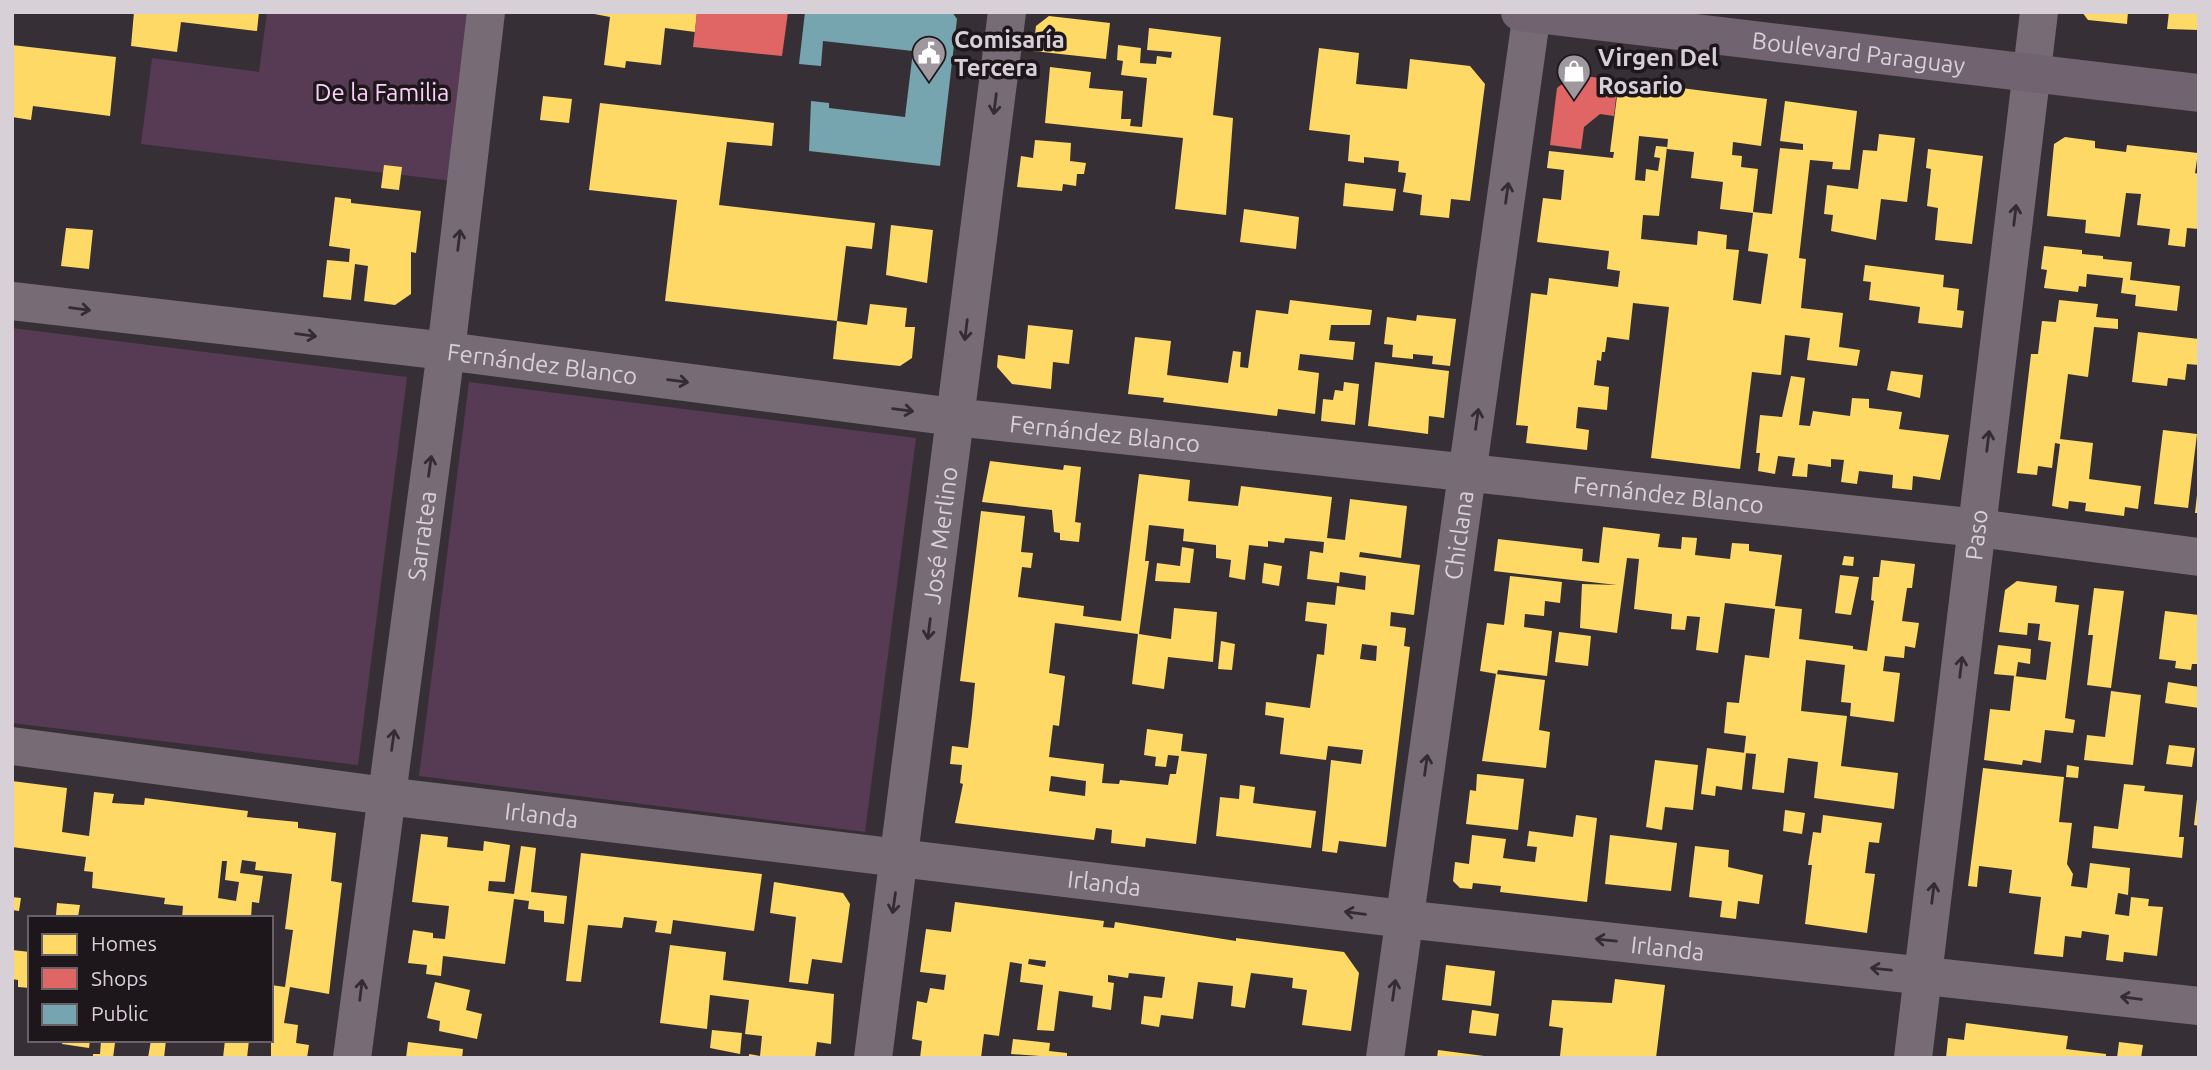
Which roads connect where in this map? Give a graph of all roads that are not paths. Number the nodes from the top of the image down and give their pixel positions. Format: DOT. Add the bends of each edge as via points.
graph roads {
  1 [pos="486,12"];
  2 [pos="1007,12"];
  3 [pos="2039,12"];
  4 [pos="1528,13"];
  5 [pos="2032,73"];
  6 [pos="2199,93"];
  7 [pos="12,301"];
  8 [pos="446,351"];
  9 [pos="954,417"];
  10 [pos="1469,473"];
  11 [pos="1978,528"];
  12 [pos="2199,557"];
  13 [pos="12,746"];
  14 [pos="386,796"];
  15 [pos="901,856"];
  16 [pos="1404,919"];
  17 [pos="1923,974"];
  18 [pos="2199,1006"];
  19 [pos="352,1058"];
  20 [pos="873,1058"];
  21 [pos="1385,1058"];
  22 [pos="1913,1058"];
  8 -- 1 [label="street, Sarratea, one-way"];
  2 -- 9 [label="street, José Merlino, one-way"];
  3 -- 5 [label="street, Paso"];
  4 -- 5 [label="main road, Boulevard Paraguay"];
  10 -- 4 [label="street, Chiclana, one-way"];
  5 -- 6 [label="main road, Boulevard Paraguay"];
  11 -- 5 [label="street, Paso, one-way"];
  7 -- 8 [label="street, Fernández Blanco, one-way"];
  8 -- 9 [label="street, Fernández Blanco, one-way"];
  14 -- 8 [label="street, Sarratea, one-way"];
  9 -- 10 [label="street, Fernández Blanco"];
  9 -- 15 [label="street, José Merlino, one-way"];
  10 -- 11 [label="street, Fernández Blanco"];
  16 -- 10 [label="street, Chiclana, one-way"];
  11 -- 12 [label="street, Fernández Blanco"];
  17 -- 11 [label="street, Paso, one-way"];
  13 -- 14 [label="street, Irlanda"];
  14 -- 15 [label="street, Irlanda"];
  19 -- 14 [label="street, Sarratea, one-way"];
  16 -- 15 [label="street, Irlanda, one-way"];
  15 -- 20 [label="street, José Merlino, one-way"];
  17 -- 16 [label="street, Irlanda, one-way"];
  21 -- 16 [label="street, Chiclana, one-way"];
  18 -- 17 [label="street, Irlanda, one-way"];
  17 -- 22 [label="street, Paso"];
}
